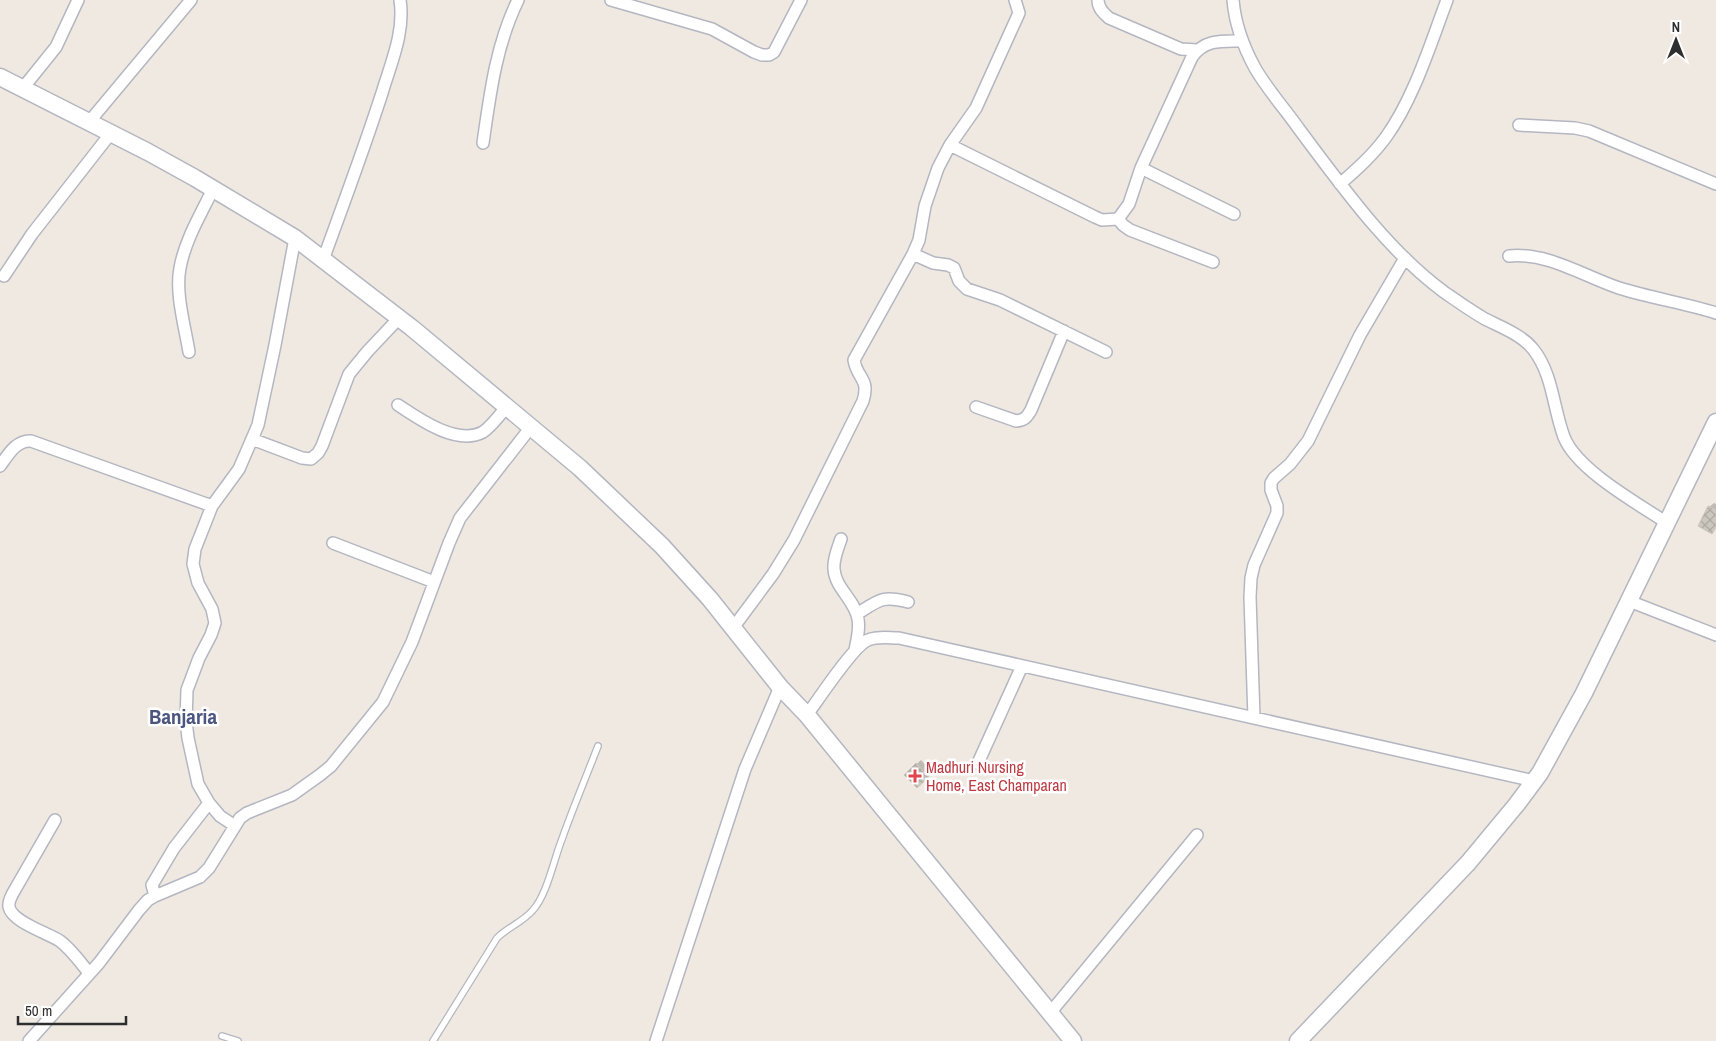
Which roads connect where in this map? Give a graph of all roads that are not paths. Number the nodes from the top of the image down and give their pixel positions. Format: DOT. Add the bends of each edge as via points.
graph roads {
  1 [pos="78,0"];
  2 [pos="191,0"];
  3 [pos="400,0"];
  4 [pos="518,0"];
  5 [pos="611,0"];
  6 [pos="801,0"];
  7 [pos="1015,0"];
  8 [pos="1098,0"];
  9 [pos="1233,0"];
  10 [pos="1447,0"];
  11 [pos="1242,41"];
  12 [pos="1197,50"];
  13 [pos="0,77"];
  14 [pos="23,88"];
  15 [pos="89,122"];
  16 [pos="1519,125"];
  17 [pos="110,133"];
  18 [pos="482,143"];
  19 [pos="950,145"];
  20 [pos="1141,168"];
  21 [pos="1340,184"];
  22 [pos="1716,184"];
  23 [pos="212,189"];
  24 [pos="1234,214"];
  25 [pos="1118,219"];
  26 [pos="295,238"];
  27 [pos="913,254"];
  28 [pos="1509,256"];
  29 [pos="1405,258"];
  30 [pos="323,260"];
  31 [pos="1213,262"];
  32 [pos="4,276"];
  33 [pos="1716,313"];
  34 [pos="399,318"];
  35 [pos="1064,331"];
  36 [pos="189,352"];
  37 [pos="1106,352"];
  38 [pos="398,405"];
  39 [pos="507,407"];
  40 [pos="976,407"];
  41 [pos="1716,422"];
  42 [pos="531,428"];
  43 [pos="252,439"];
  44 [pos="0,466"];
  45 [pos="212,506"];
  46 [pos="1667,523"];
  47 [pos="842,539"];
  48 [pos="333,542"];
  49 [pos="434,582"];
  50 [pos="1628,601"];
  51 [pos="908,602"];
  52 [pos="857,614"];
  53 [pos="733,628"];
  54 [pos="1716,635"];
  55 [pos="855,650"];
  56 [pos="1022,666"];
  57 [pos="780,687"];
  58 [pos="807,715"];
  59 [pos="1254,718"];
  60 [pos="598,746"];
  61 [pos="978,763"];
  62 [pos="1534,781"];
  63 [pos="209,804"];
  64 [pos="55,820"];
  65 [pos="235,826"];
  66 [pos="1197,835"];
  67 [pos="156,896"];
  68 [pos="4,907"];
  69 [pos="89,972"];
  70 [pos="1050,1013"];
  71 [pos="222,1036"];
  72 [pos="29,1041"];
  73 [pos="238,1041"];
  74 [pos="433,1041"];
  75 [pos="656,1041"];
  76 [pos="1073,1041"];
  77 [pos="1298,1041"];
  1 -- 14 [label="street" via="56,47"];
  2 -- 15 [label="street"];
  3 -- 30 [label="street" via="400,35 362,155"];
  4 -- 18 [label="street" via="502,39"];
  5 -- 6 [label="street" via="712,29 754,52 769,55 774,52"];
  7 -- 19 [label="street" via="1019,13 976,108"];
  8 -- 12 [label="street" via="1102,12 1109,18 1180,49"];
  9 -- 11 [label="street"];
  10 -- 21 [label="street" via="1395,124 1362,165"];
  11 -- 12 [label="street" via="1214,41"];
  11 -- 21 [label="street" via="1255,69"];
  12 -- 20 [label="street"];
  13 -- 14 [label="street"];
  14 -- 15 [label="street"];
  15 -- 17 [label="street"];
  16 -- 22 [label="street" via="1589,131"];
  17 -- 23 [label="street"];
  17 -- 32 [label="street" via="32,234"];
  19 -- 25 [label="street" via="1095,217"];
  19 -- 27 [label="street" via="933,180"];
  20 -- 24 [label="street"];
  20 -- 25 [label="street" via="1129,204"];
  21 -- 29 [label="street"];
  23 -- 26 [label="street"];
  23 -- 36 [label="street" via="180,268 179,287"];
  25 -- 31 [label="street" via="1130,230"];
  26 -- 30 [label="street"];
  26 -- 43 [label="street" via="258,425"];
  27 -- 35 [label="street" via="954,268 958,281 968,289 1000,300"];
  27 -- 53 [label="street" via="854,360 865,384 863,401 794,540"];
  28 -- 33 [label="street" via="1533,256 1619,288"];
  29 -- 46 [label="street" via="1444,292 1532,347 1545,367 1564,437 1572,452 1588,470"];
  29 -- 59 [label="street" via="1360,335 1308,441 1271,483 1277,512 1251,578"];
  30 -- 34 [label="street"];
  34 -- 39 [label="street"];
  34 -- 43 [label="street" via="350,374 322,446 311,459"];
  35 -- 37 [label="street"];
  35 -- 40 [label="street" via="1026,418 1016,421"];
  38 -- 39 [label="street" via="436,428 461,436 472,436 488,428"];
  39 -- 42 [label="street"];
  41 -- 46 [label="street"];
  42 -- 49 [label="street" via="460,518"];
  42 -- 53 [label="street" via="580,468 662,546"];
  43 -- 45 [label="street" via="239,469"];
  44 -- 45 [label="street" via="17,445 31,441"];
  45 -- 63 [label="street" via="195,549 193,564 215,623 187,690 186,721 198,784"];
  46 -- 50 [label="street"];
  47 -- 52 [label="street" via="834,570"];
  48 -- 49 [label="street"];
  49 -- 65 [label="street" via="412,642 384,702 363,729 331,766 314,780 292,795 247,813"];
  50 -- 54 [label="street"];
  50 -- 62 [label="street" via="1584,692"];
  51 -- 52 [label="street" via="888,598 879,600"];
  52 -- 55 [label="street" via="859,630"];
  53 -- 57 [label="street"];
  55 -- 56 [label="street" via="866,641 899,638"];
  55 -- 58 [label="street"];
  56 -- 59 [label="street"];
  56 -- 61 [label="street"];
  57 -- 58 [label="street"];
  57 -- 75 [label="street" via="745,769"];
  58 -- 70 [label="street"];
  59 -- 62 [label="street"];
  60 -- 74 [label="lane" via="540,900 524,919 497,938"];
  62 -- 77 [label="street" via="1462,869"];
  63 -- 65 [label="street"];
  63 -- 67 [label="street" via="174,848 152,885"];
  64 -- 68 [label="street"];
  65 -- 67 [label="street" via="200,877"];
  66 -- 70 [label="street"];
  67 -- 69 [label="street" via="139,910"];
  68 -- 69 [label="street" via="60,941"];
  69 -- 72 [label="street"];
  70 -- 76 [label="street"];
  71 -- 73 [label="lane"];
}
